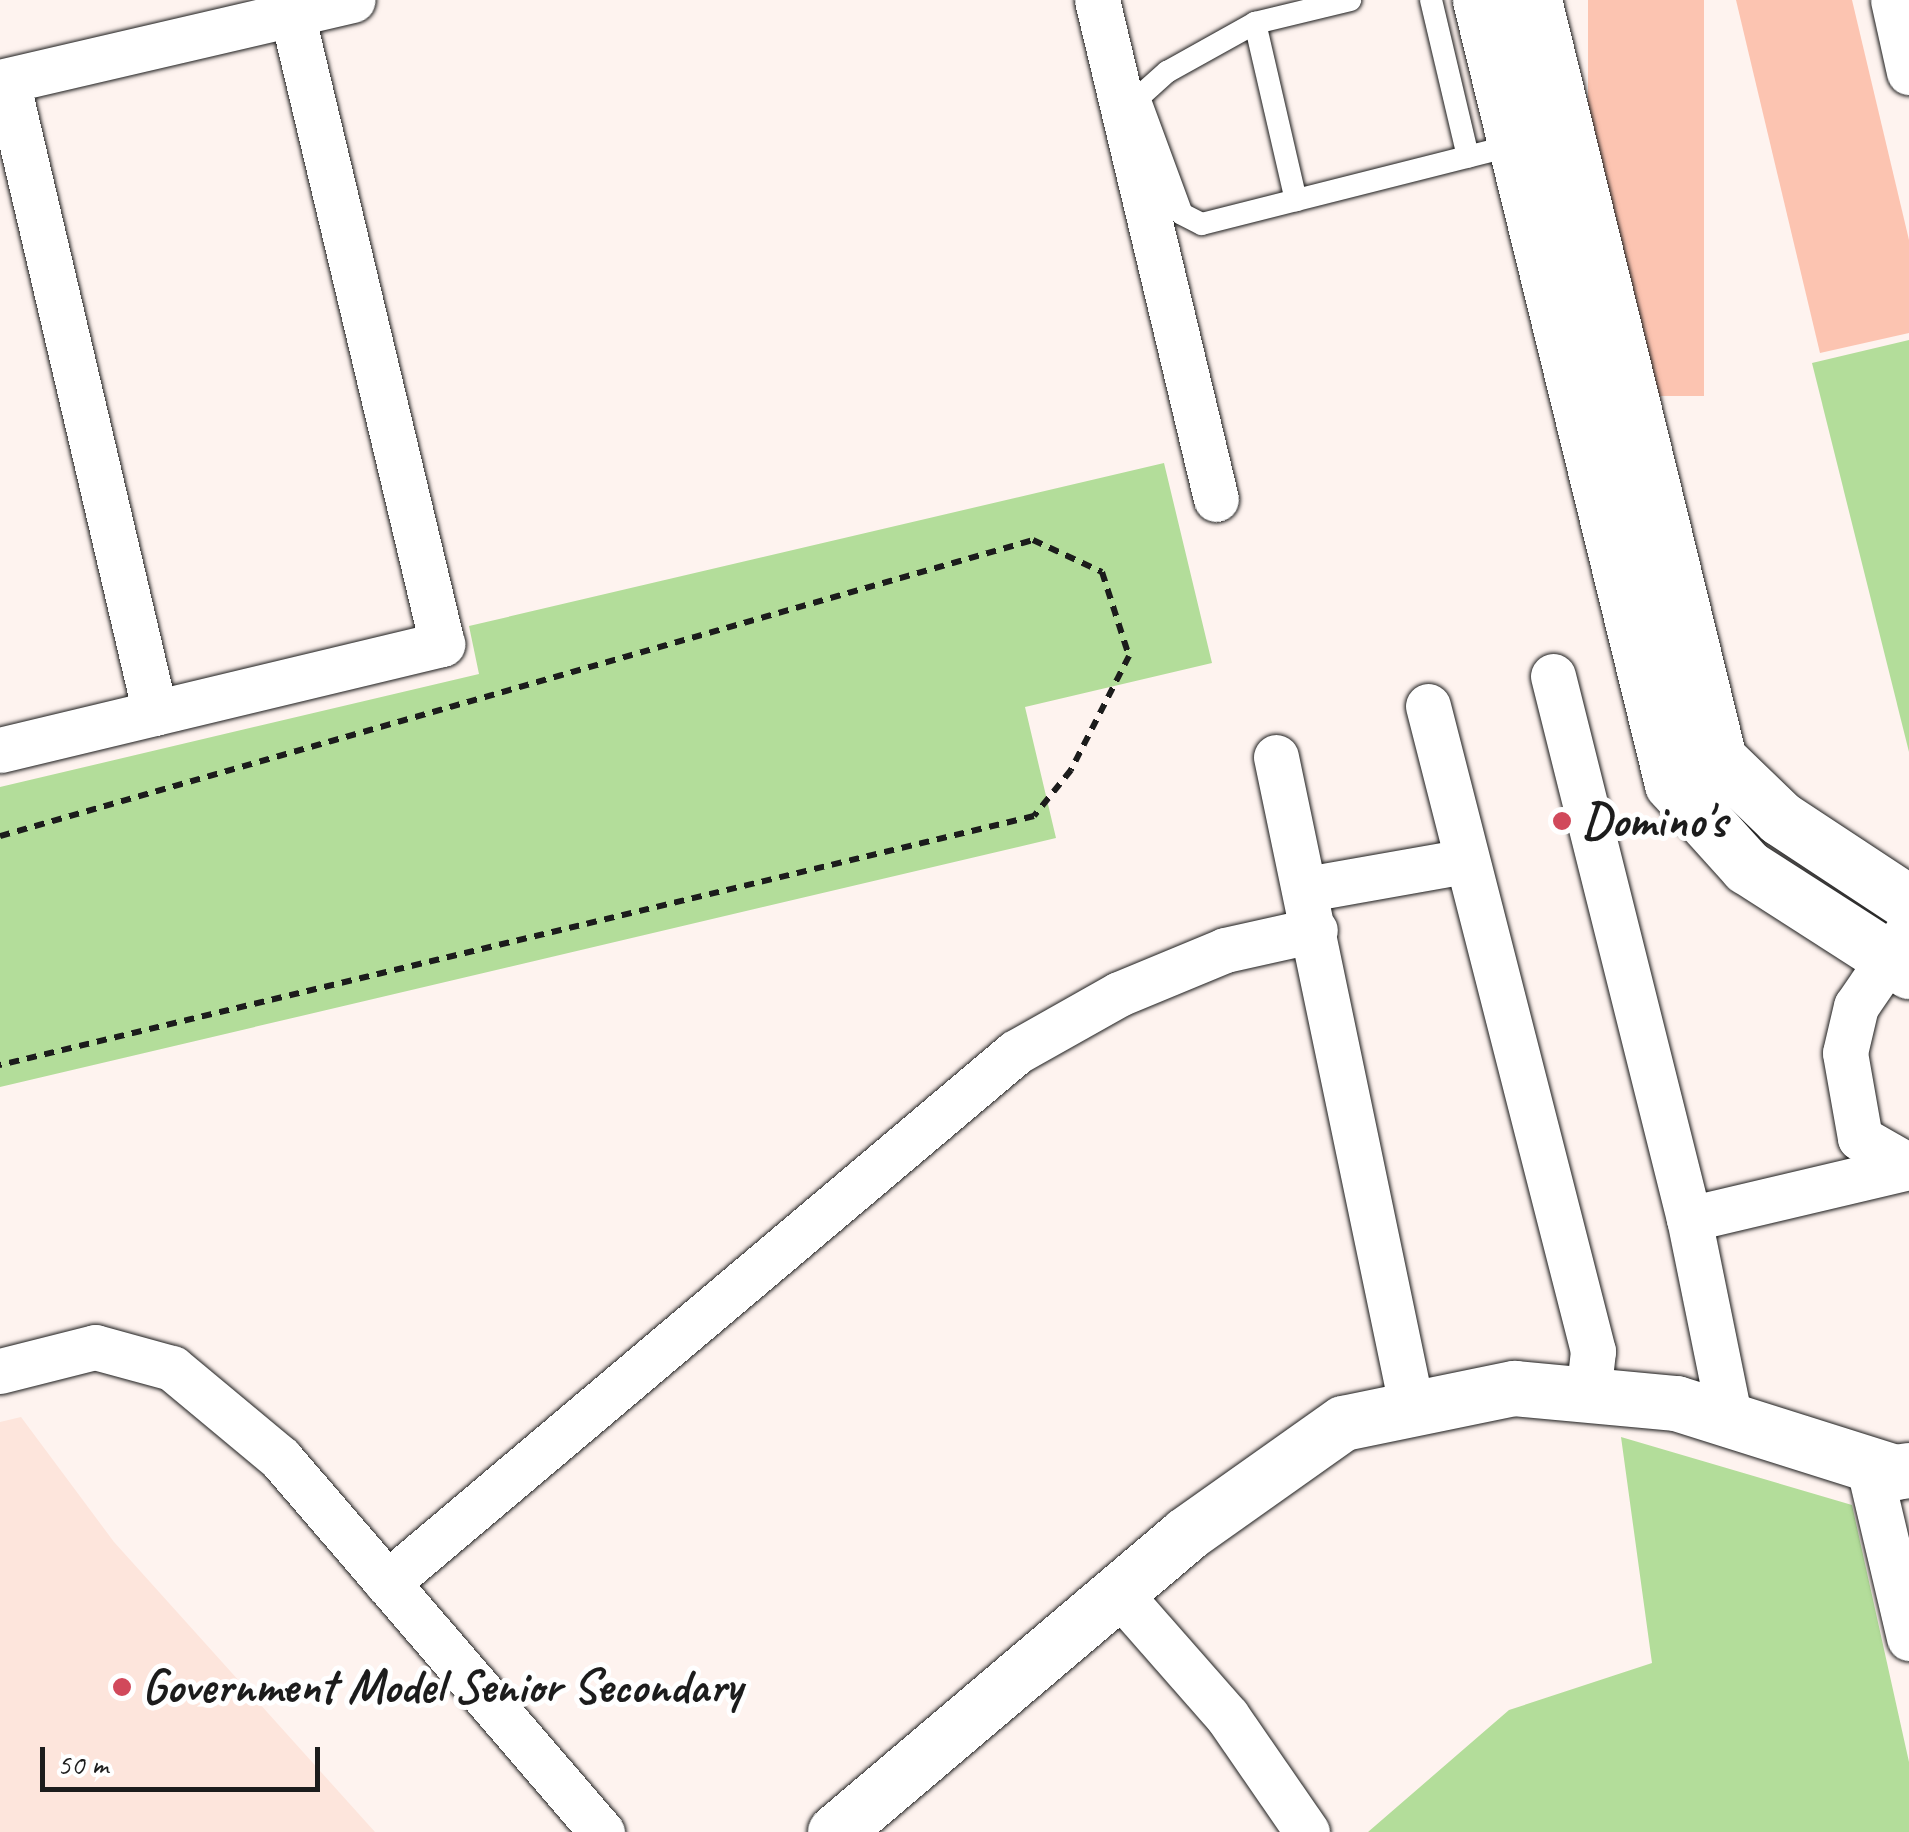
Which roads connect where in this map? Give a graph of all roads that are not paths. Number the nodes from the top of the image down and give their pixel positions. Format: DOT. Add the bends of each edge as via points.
graph roads {
  1 [pos="353,0"];
  2 [pos="1097,0"];
  3 [pos="1350,0"];
  4 [pos="1431,0"];
  5 [pos="1480,0"];
  6 [pos="1534,0"];
  7 [pos="1893,0"];
  8 [pos="292,14"];
  9 [pos="1255,23"];
  10 [pos="1909,72"];
  11 [pos="4,81"];
  12 [pos="1130,98"];
  13 [pos="1526,141"];
  14 [pos="1296,200"];
  15 [pos="1216,498"];
  16 [pos="1553,676"];
  17 [pos="1428,706"];
  18 [pos="155,713"];
  19 [pos="0,750"];
  20 [pos="1276,757"];
  21 [pos="1465,861"];
  22 [pos="1909,903"];
  23 [pos="1311,910"];
  24 [pos="1902,952"];
  25 [pos="1909,1167"];
  26 [pos="1689,1219"];
  27 [pos="0,1371"];
  28 [pos="1588,1395"];
  29 [pos="1412,1409"];
  30 [pos="1730,1420"];
  31 [pos="1888,1466"];
  32 [pos="388,1582"];
  33 [pos="1118,1592"];
  34 [pos="1909,1638"];
  35 [pos="602,1832"];
  36 [pos="835,1832"];
  37 [pos="1308,1832"];
  1 -- 8 [label="street"];
  2 -- 12 [label="street"];
  3 -- 9 [label="lane"];
  4 -- 13 [label="lane"];
  5 -- 13 [label="street"];
  6 -- 13 [label="street"];
  7 -- 10 [label="street"];
  8 -- 11 [label="street"];
  8 -- 18 [label="street" via="442,644"];
  9 -- 12 [label="lane"];
  9 -- 14 [label="lane"];
  11 -- 18 [label="street"];
  12 -- 14 [label="lane" via="1188,221 1202,224"];
  12 -- 15 [label="street"];
  13 -- 14 [label="lane"];
  13 -- 22 [label="street" via="1720,759 1780,818"];
  13 -- 24 [label="street" via="1672,784 1747,867"];
  16 -- 26 [label="street"];
  17 -- 21 [label="street"];
  18 -- 19 [label="street"];
  20 -- 23 [label="street"];
  21 -- 23 [label="street"];
  21 -- 28 [label="street" via="1593,1350"];
  23 -- 29 [label="street"];
  23 -- 32 [label="street" via="1119,994 1016,1052"];
  24 -- 25 [label="street" via="1856,1006 1845,1054 1860,1138"];
  25 -- 26 [label="street"];
  26 -- 30 [label="street"];
  27 -- 32 [label="street" via="95,1347 172,1368 280,1458"];
  28 -- 29 [label="street" via="1514,1388"];
  28 -- 30 [label="street" via="1676,1404"];
  29 -- 33 [label="street" via="1343,1423 1186,1534"];
  30 -- 31 [label="street"];
  31 -- 34 [label="street"];
  32 -- 35 [label="street"];
  33 -- 36 [label="street"];
  33 -- 37 [label="street" via="1227,1716"];
}
